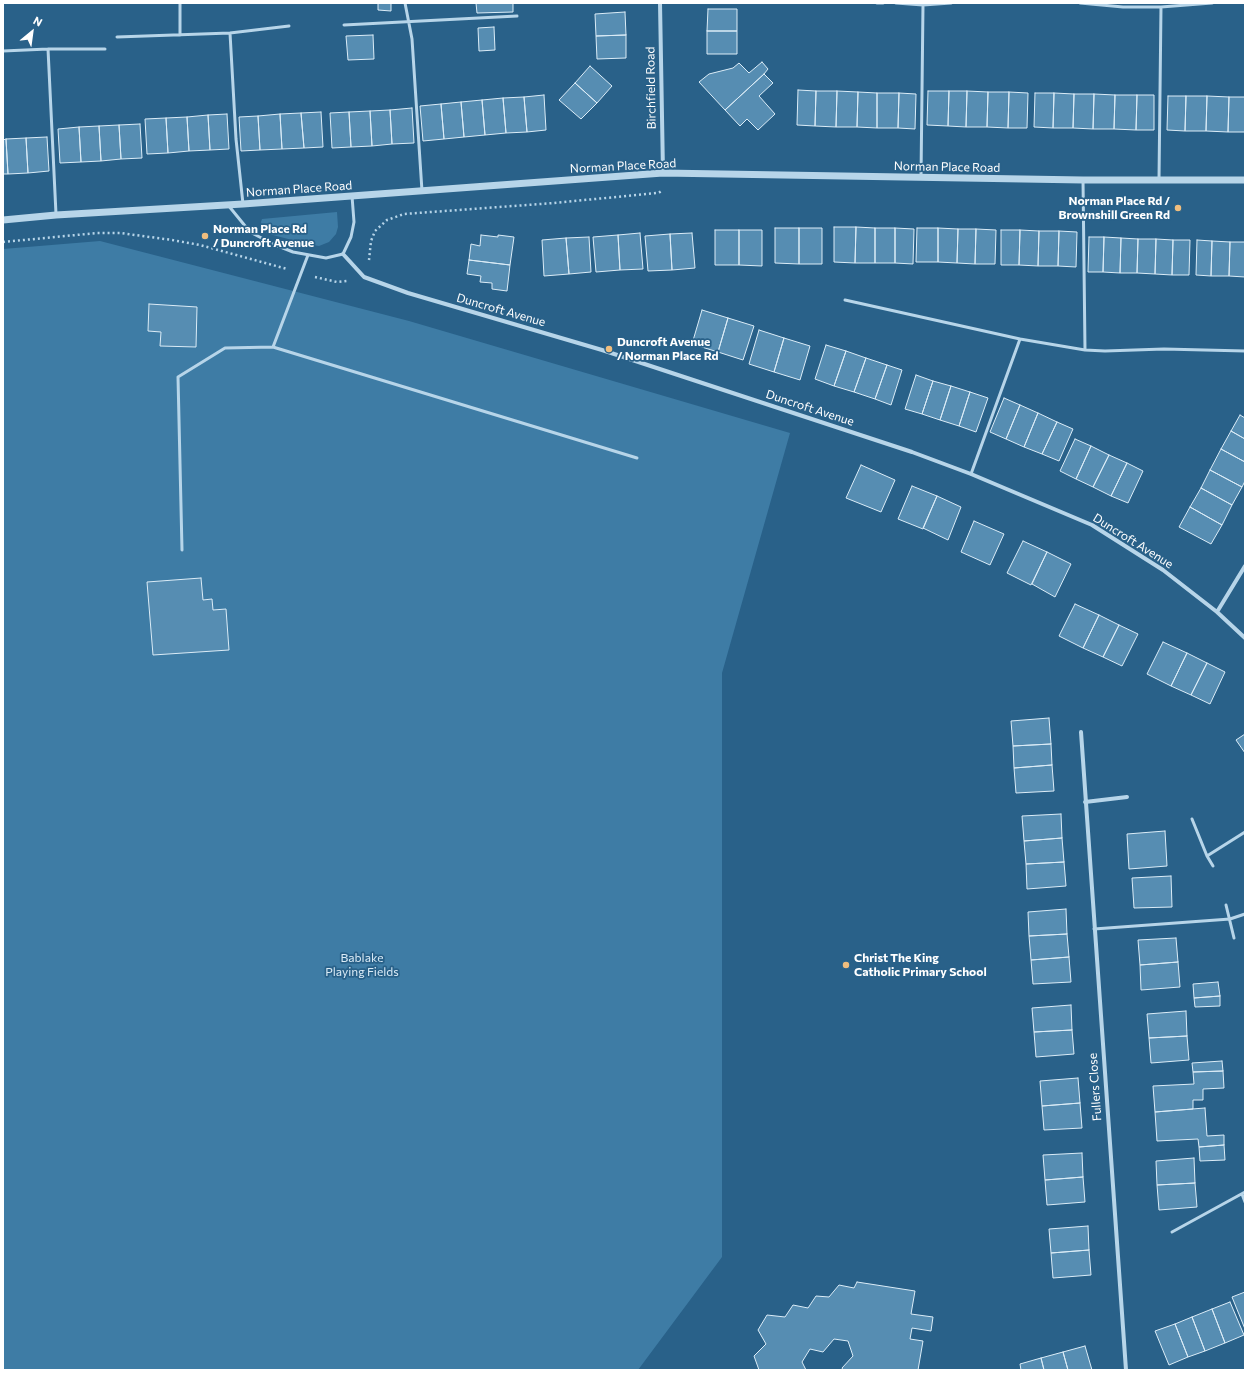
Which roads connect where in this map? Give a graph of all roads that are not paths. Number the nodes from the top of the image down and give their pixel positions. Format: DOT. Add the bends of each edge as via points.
graph roads {
  1 [pos="180,3"];
  2 [pos="405,3"];
  3 [pos="660,3"];
  4 [pos="877,3"];
  5 [pos="883,3"];
  6 [pos="896,3"];
  7 [pos="951,3"];
  8 [pos="1080,3"];
  9 [pos="1212,3"];
  10 [pos="923,4"];
  11 [pos="1123,5"];
  12 [pos="1161,7"];
  13 [pos="517,16"];
  14 [pos="407,21"];
  15 [pos="344,25"];
  16 [pos="289,26"];
  17 [pos="230,33"];
  18 [pos="180,35"];
  19 [pos="117,37"];
  20 [pos="48,49"];
  21 [pos="105,49"];
  22 [pos="3,51"];
  23 [pos="663,173"];
  24 [pos="922,177"];
  25 [pos="1159,179"];
  26 [pos="1083,180"];
  27 [pos="1245,180"];
  28 [pos="422,191"];
  29 [pos="352,196"];
  30 [pos="243,204"];
  31 [pos="228,205"];
  32 [pos="56,215"];
  33 [pos="3,220"];
  34 [pos="343,254"];
  35 [pos="308,255"];
  36 [pos="845,300"];
  37 [pos="1020,339"];
  38 [pos="273,347"];
  39 [pos="1085,350"];
  40 [pos="1245,351"];
  41 [pos="637,458"];
  42 [pos="971,474"];
  43 [pos="182,550"];
  44 [pos="1245,566"];
  45 [pos="1217,612"];
  46 [pos="1245,638"];
  47 [pos="1081,732"];
  48 [pos="1127,798"];
  49 [pos="1085,802"];
  50 [pos="1192,819"];
  51 [pos="1245,832"];
  52 [pos="1207,856"];
  53 [pos="1213,866"];
  54 [pos="1226,905"];
  55 [pos="1245,914"];
  56 [pos="1230,919"];
  57 [pos="1094,929"];
  58 [pos="1234,938"];
  59 [pos="1244,1193"];
  60 [pos="1245,1202"];
  61 [pos="1172,1232"];
  62 [pos="1126,1370"];
  1 -- 18 [label="lane"];
  2 -- 14 [label="lane"];
  3 -- 23 [label="street, Birchfield Road"];
  4 -- 5 [label="lane"];
  6 -- 10 [label="lane"];
  7 -- 10 [label="lane"];
  8 -- 11 [label="lane"];
  9 -- 12 [label="lane"];
  10 -- 24 [label="lane"];
  11 -- 12 [label="lane"];
  12 -- 25 [label="lane"];
  13 -- 14 [label="lane"];
  14 -- 15 [label="lane"];
  14 -- 28 [label="lane" via="412,39"];
  16 -- 17 [label="lane"];
  17 -- 18 [label="lane"];
  17 -- 30 [label="lane" via="236,139"];
  18 -- 19 [label="lane"];
  20 -- 21 [label="lane"];
  20 -- 22 [label="lane"];
  20 -- 32 [label="lane"];
  23 -- 24 [label="street, Norman Place Road"];
  23 -- 28 [label="street, Norman Place Road"];
  24 -- 26 [label="street, Norman Place Road"];
  25 -- 26 [label="street, Norman Place Road"];
  25 -- 27 [label="street, Norman Place Road"];
  26 -- 39 [label="lane"];
  28 -- 29 [label="street, Norman Place Road"];
  29 -- 30 [label="street, Norman Place Road"];
  29 -- 34 [label="lane" via="354,222 351,237"];
  30 -- 31 [label="street, Norman Place Road"];
  31 -- 32 [label="street, Norman Place Road"];
  31 -- 35 [label="lane" via="250,232 293,252"];
  32 -- 33 [label="street, Norman Place Road"];
  34 -- 35 [label="lane" via="326,258"];
  34 -- 42 [label="street, Duncroft Avenue" via="364,277 408,293 602,350 912,452"];
  35 -- 38 [label="lane"];
  36 -- 37 [label="lane"];
  37 -- 39 [label="lane"];
  37 -- 42 [label="lane"];
  38 -- 41 [label="lane"];
  38 -- 43 [label="lane" via="225,348 178,377"];
  39 -- 40 [label="lane"];
  42 -- 45 [label="street, Duncroft Avenue" via="1092,526 1163,570"];
  44 -- 45 [label="street"];
  45 -- 46 [label="street, Duncroft Avenue"];
  47 -- 49 [label="street, Fullers Close"];
  48 -- 49 [label="street"];
  49 -- 57 [label="street, Fullers Close"];
  50 -- 52 [label="lane"];
  51 -- 52 [label="lane"];
  52 -- 53 [label="lane"];
  54 -- 56 [label="lane"];
  55 -- 56 [label="lane"];
  56 -- 57 [label="lane"];
  56 -- 58 [label="lane"];
  57 -- 62 [label="street, Fullers Close"];
  59 -- 60 [label="lane"];
  59 -- 61 [label="lane"];
}
